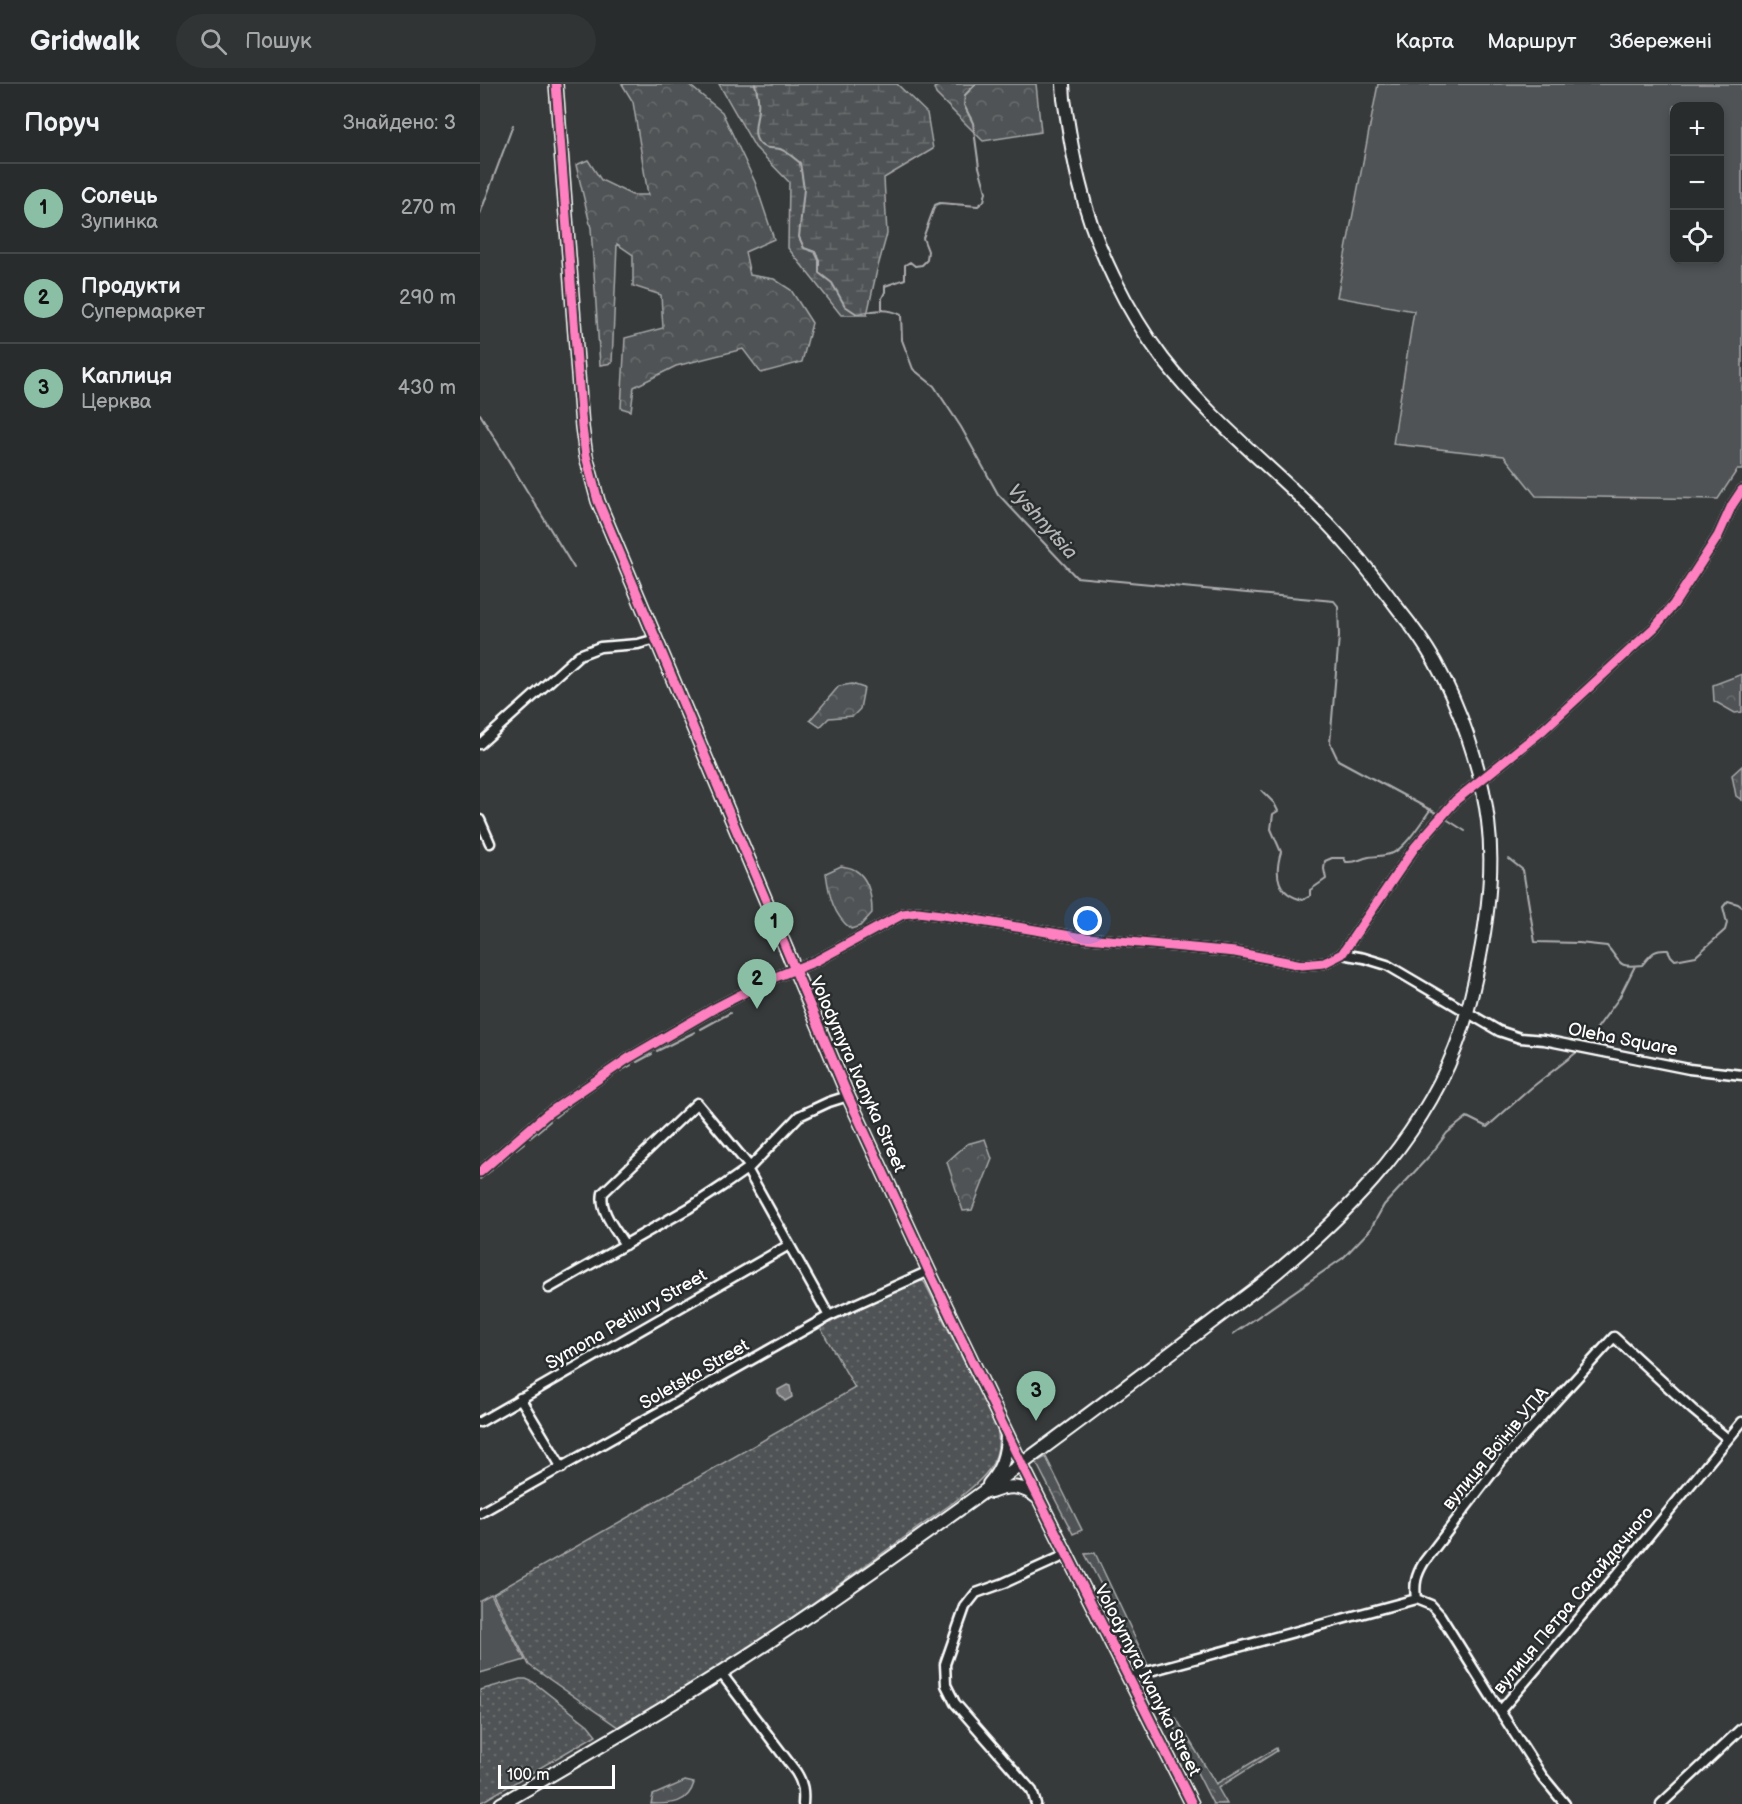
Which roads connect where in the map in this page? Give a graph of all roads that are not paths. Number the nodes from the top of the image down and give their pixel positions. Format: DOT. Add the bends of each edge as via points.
graph roads {
  1 [pos="556,84"];
  2 [pos="1063,84"];
  3 [pos="1742,490"];
  4 [pos="656,639"];
  5 [pos="480,744"];
  6 [pos="1481,780"];
  7 [pos="480,819"];
  8 [pos="490,843"];
  9 [pos="1342,954"];
  10 [pos="795,970"];
  11 [pos="1467,1013"];
  12 [pos="1742,1075"];
  13 [pos="848,1096"];
  14 [pos="749,1168"];
  15 [pos="480,1172"];
  16 [pos="625,1245"];
  17 [pos="789,1245"];
  18 [pos="929,1271"];
  19 [pos="549,1288"];
  20 [pos="829,1316"];
  21 [pos="520,1398"];
  22 [pos="480,1422"];
  23 [pos="1742,1422"];
  24 [pos="1007,1432"];
  25 [pos="1728,1439"];
  26 [pos="1022,1465"];
  27 [pos="562,1468"];
  28 [pos="978,1496"];
  29 [pos="1042,1502"];
  30 [pos="480,1514"];
  31 [pos="1068,1554"];
  32 [pos="1416,1599"];
  33 [pos="721,1673"];
  34 [pos="1128,1677"];
  35 [pos="1500,1711"];
  36 [pos="1742,1728"];
  37 [pos="501,1804"];
  38 [pos="803,1804"];
  39 [pos="1036,1804"];
  40 [pos="1192,1804"];
  41 [pos="1565,1804"];
  42 [pos="1661,1804"];
  1 -- 4 [label="main road" via="586,456 598,501"];
  2 -- 6 [label="main road" via="1081,190 1107,262 1134,314 1161,357 1199,402 1326,523 1378,581 1436,663"];
  3 -- 6 [label="street" via="1718,536 1655,627 1543,730"];
  4 -- 5 [label="street" via="600,647 579,655"];
  4 -- 10 [label="main road"];
  6 -- 9 [label="street" via="1456,800 1415,848"];
  6 -- 11 [label="main road" via="1488,821 1490,875 1482,944"];
  7 -- 8 [label="street"];
  9 -- 10 [label="street" via="1324,963 1302,965 1235,952 1077,937 918,912 887,921"];
  9 -- 11 [label="street, Oleha Square" via="1387,965"];
  10 -- 13 [label="main road, Volodymyra Ivanyka Street"];
  10 -- 15 [label="street, Volodymyra Ivanyka Street" via="715,1008 629,1058 547,1114"];
  11 -- 12 [label="street, Oleha Square" via="1520,1038"];
  11 -- 26 [label="main road" via="1439,1086 1421,1117 1356,1199 1261,1285"];
  13 -- 14 [label="street" via="799,1116"];
  13 -- 18 [label="main road, Volodymyra Ivanyka Street"];
  14 -- 16 [label="street"];
  14 -- 16 [label="street" via="697,1103 603,1192 607,1216"];
  14 -- 17 [label="street"];
  16 -- 19 [label="street"];
  17 -- 20 [label="street"];
  17 -- 21 [label="street, Symona Petliury Street"];
  18 -- 20 [label="street, Soletska Street"];
  18 -- 24 [label="main road, Volodymyra Ivanyka Street"];
  20 -- 27 [label="street, Soletska Street"];
  21 -- 22 [label="street, Symona Petliury Street"];
  21 -- 27 [label="street"];
  23 -- 25 [label="street, вулиця Петра Сагайдачного"];
  24 -- 26 [label="main road, Volodymyra Ivanyka Street"];
  24 -- 28 [label="main road" via="1003,1462"];
  25 -- 32 [label="street, вулиця Воїнів УПА" via="1614,1337 1502,1460 1424,1562 1415,1580"];
  25 -- 35 [label="street, вулиця Петра Сагайдачного"];
  26 -- 28 [label="main road"];
  26 -- 29 [label="main road, Volodymyra Ivanyka Street"];
  27 -- 30 [label="street, Soletska Street"];
  28 -- 29 [label="main road" via="1020,1487"];
  28 -- 33 [label="main road"];
  29 -- 31 [label="main road, Volodymyra Ivanyka Street"];
  31 -- 34 [label="main road, Volodymyra Ivanyka Street"];
  31 -- 39 [label="street" via="976,1593 947,1657 945,1680 949,1693 1032,1791"];
  32 -- 34 [label="street"];
  32 -- 35 [label="street" via="1431,1605 1440,1615"];
  33 -- 37 [label="main road"];
  33 -- 38 [label="street" via="796,1772 804,1790"];
  34 -- 40 [label="main road, Volodymyra Ivanyka Street"];
  35 -- 41 [label="street, вулиця Петра Сагайдачного"];
  36 -- 42 [label="street"];
}
